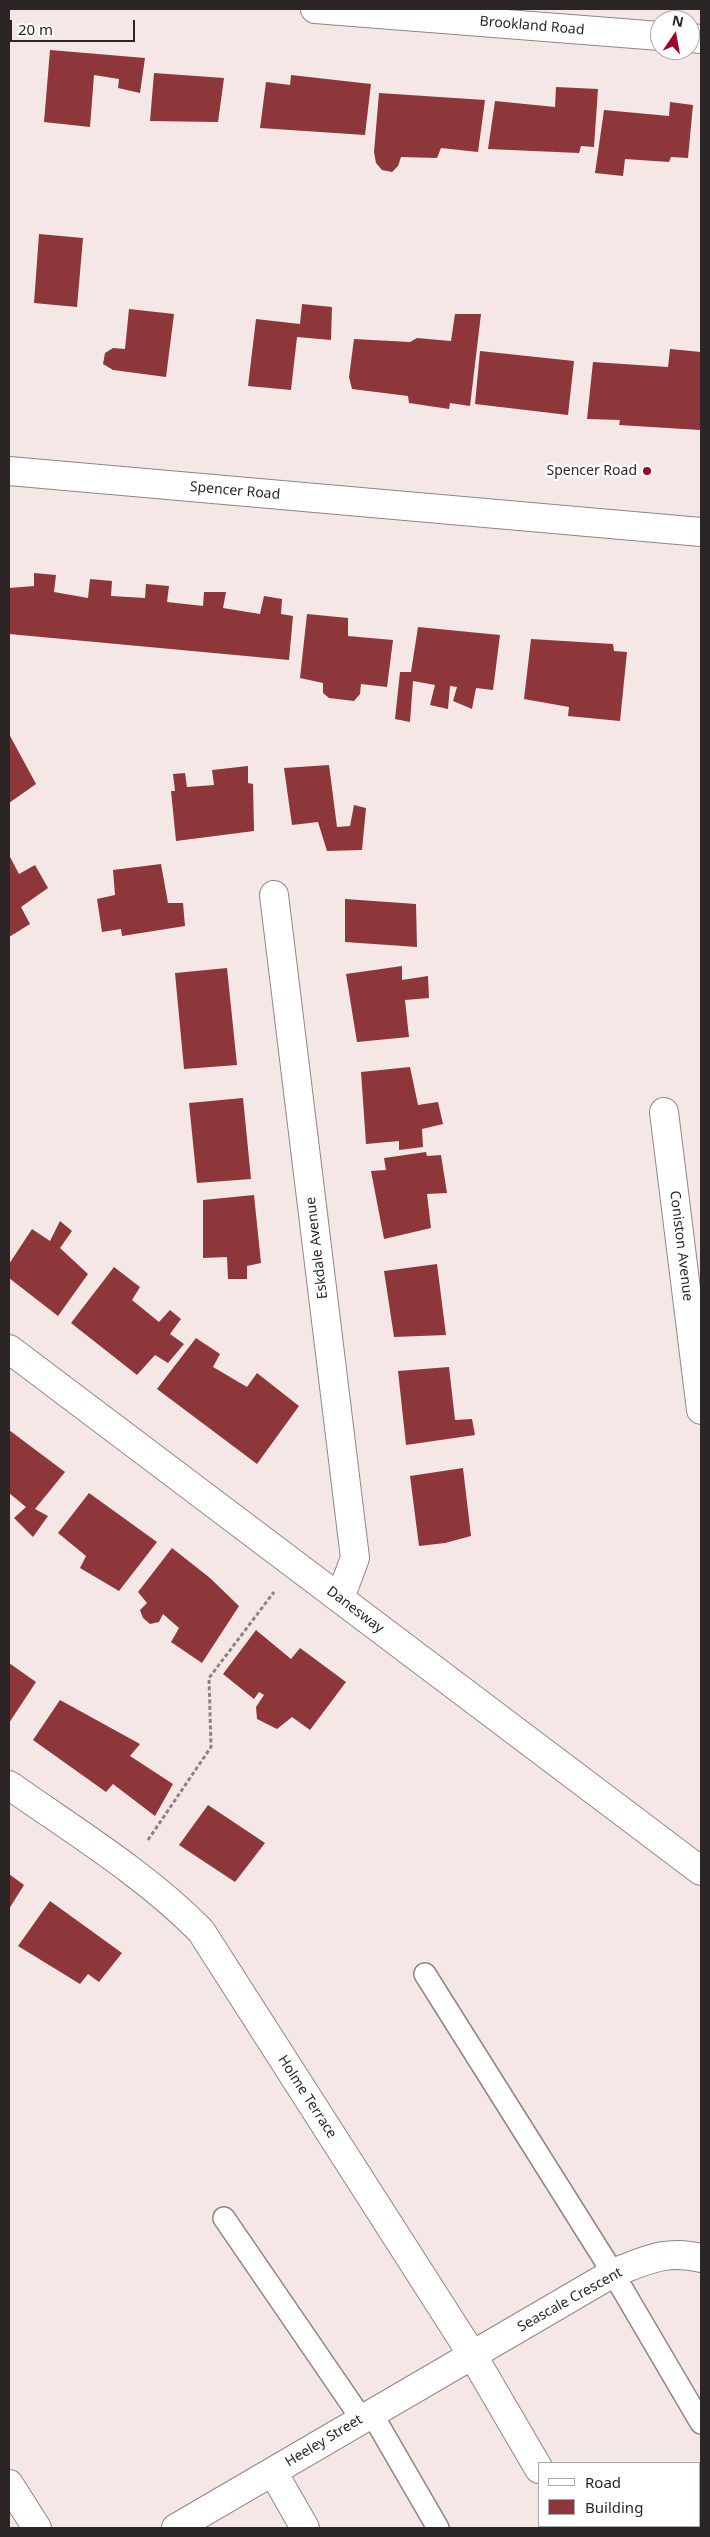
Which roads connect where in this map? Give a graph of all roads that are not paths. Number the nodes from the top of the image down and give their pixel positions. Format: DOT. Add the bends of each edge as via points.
graph roads {
  1 [pos="315,9"];
  2 [pos="650,35"];
  3 [pos="9,471"];
  4 [pos="701,532"];
  5 [pos="274,895"];
  6 [pos="664,1112"];
  7 [pos="9,1349"];
  8 [pos="701,1410"];
  9 [pos="340,1598"];
  10 [pos="9,1785"];
  11 [pos="701,1871"];
  12 [pos="424,1974"];
  13 [pos="224,2218"];
  14 [pos="701,2258"];
  15 [pos="613,2273"];
  16 [pos="473,2356"];
  17 [pos="367,2416"];
  18 [pos="701,2423"];
  19 [pos="538,2467"];
  20 [pos="273,2472"];
  21 [pos="9,2484"];
  22 [pos="37,2528"];
  23 [pos="176,2528"];
  24 [pos="306,2528"];
  25 [pos="438,2528"];
  1 -- 2 [label="street, Brookland Road"];
  3 -- 4 [label="street, Spencer Road"];
  5 -- 9 [label="street, Eskdale Avenue" via="354,1558"];
  6 -- 8 [label="street, Coniston Avenue"];
  7 -- 9 [label="street, Danesway"];
  9 -- 11 [label="street, Danesway"];
  10 -- 16 [label="street, Holme Terrace" via="128,1869 179,1909 201,1931"];
  12 -- 15 [label="lane"];
  13 -- 17 [label="lane"];
  14 -- 15 [label="street, Seascale Crescent" via="683,2253 667,2254"];
  15 -- 16 [label="street, Seascale Crescent"];
  15 -- 18 [label="lane"];
  16 -- 17 [label="street, Heeley Street"];
  16 -- 19 [label="street, Holme Terrace"];
  17 -- 20 [label="street, Heeley Street"];
  17 -- 25 [label="lane"];
  20 -- 23 [label="street, Heeley Street"];
  20 -- 24 [label="street"];
  21 -- 22 [label="street"];
}
